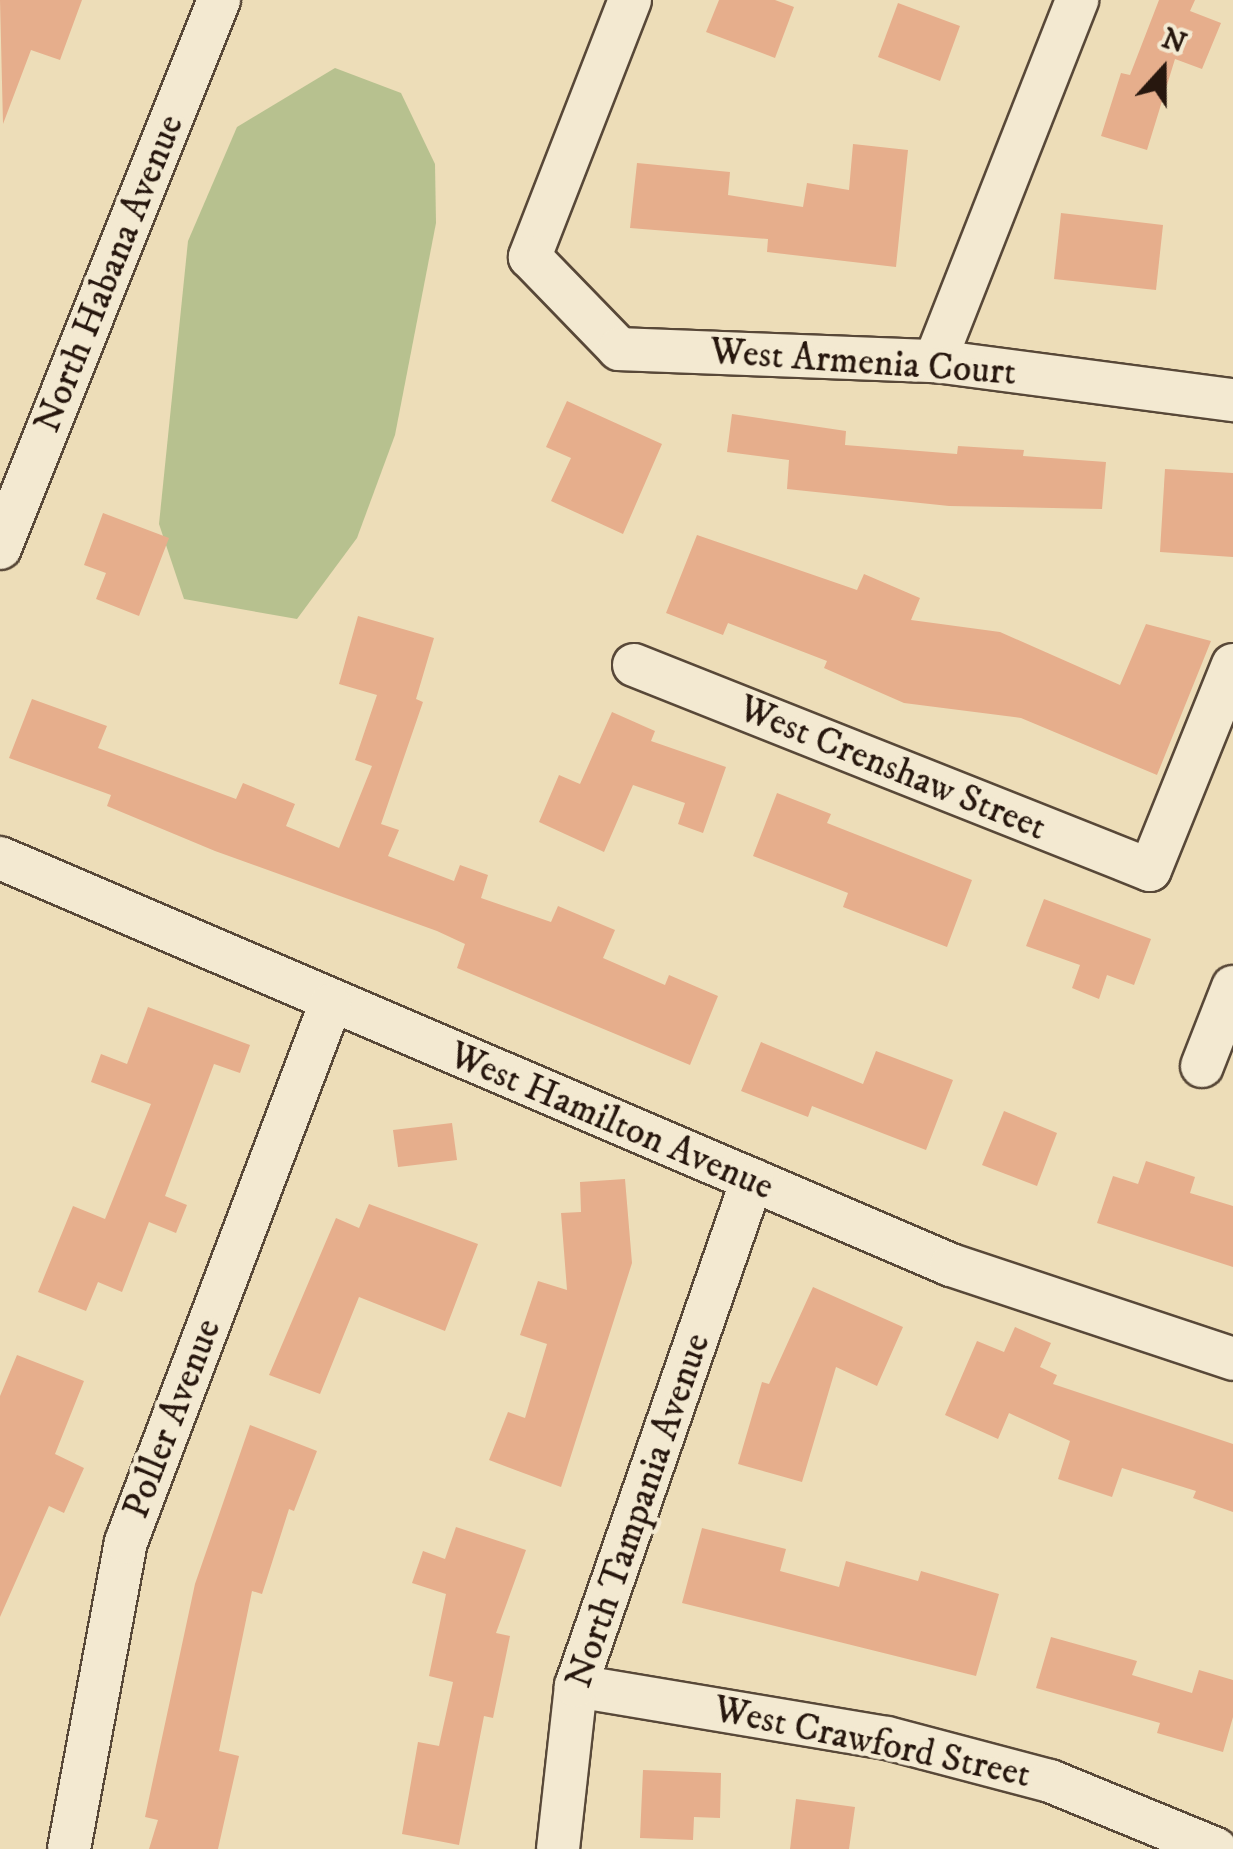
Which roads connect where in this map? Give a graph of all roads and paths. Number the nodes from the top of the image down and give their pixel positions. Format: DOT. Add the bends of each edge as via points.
graph roads {
  1 [pos="220,0"];
  2 [pos="630,0"];
  3 [pos="1078,0"];
  4 [pos="935,361"];
  5 [pos="1233,400"];
  6 [pos="0,548"];
  7 [pos="1233,664"];
  8 [pos="634,666"];
  9 [pos="0,858"];
  10 [pos="1233,987"];
  11 [pos="330,1004"];
  12 [pos="1202,1066"];
  13 [pos="752,1180"];
  14 [pos="1233,1359"];
  15 [pos="576,1686"];
  16 [pos="69,1849"];
  17 [pos="558,1849"];
  18 [pos="1216,1849"];
  1 -- 6 [label="street, North Habana Avenue"];
  2 -- 4 [label="street, West Armenia Court" via="530,257 620,349"];
  3 -- 4 [label="street"];
  4 -- 5 [label="street, West Armenia Court"];
  7 -- 8 [label="street, West Crenshaw Street" via="1150,870"];
  9 -- 11 [label="street, West Hamilton Avenue"];
  10 -- 12 [label="street"];
  11 -- 13 [label="street, West Hamilton Avenue"];
  11 -- 16 [label="street, Poller Avenue" via="126,1542"];
  13 -- 14 [label="street, West Hamilton Avenue" via="951,1265"];
  13 -- 15 [label="street, North Tampania Avenue"];
  15 -- 17 [label="street, North Tampania Avenue"];
  15 -- 18 [label="street, West Crawford Street" via="887,1738 1050,1782"];
}
